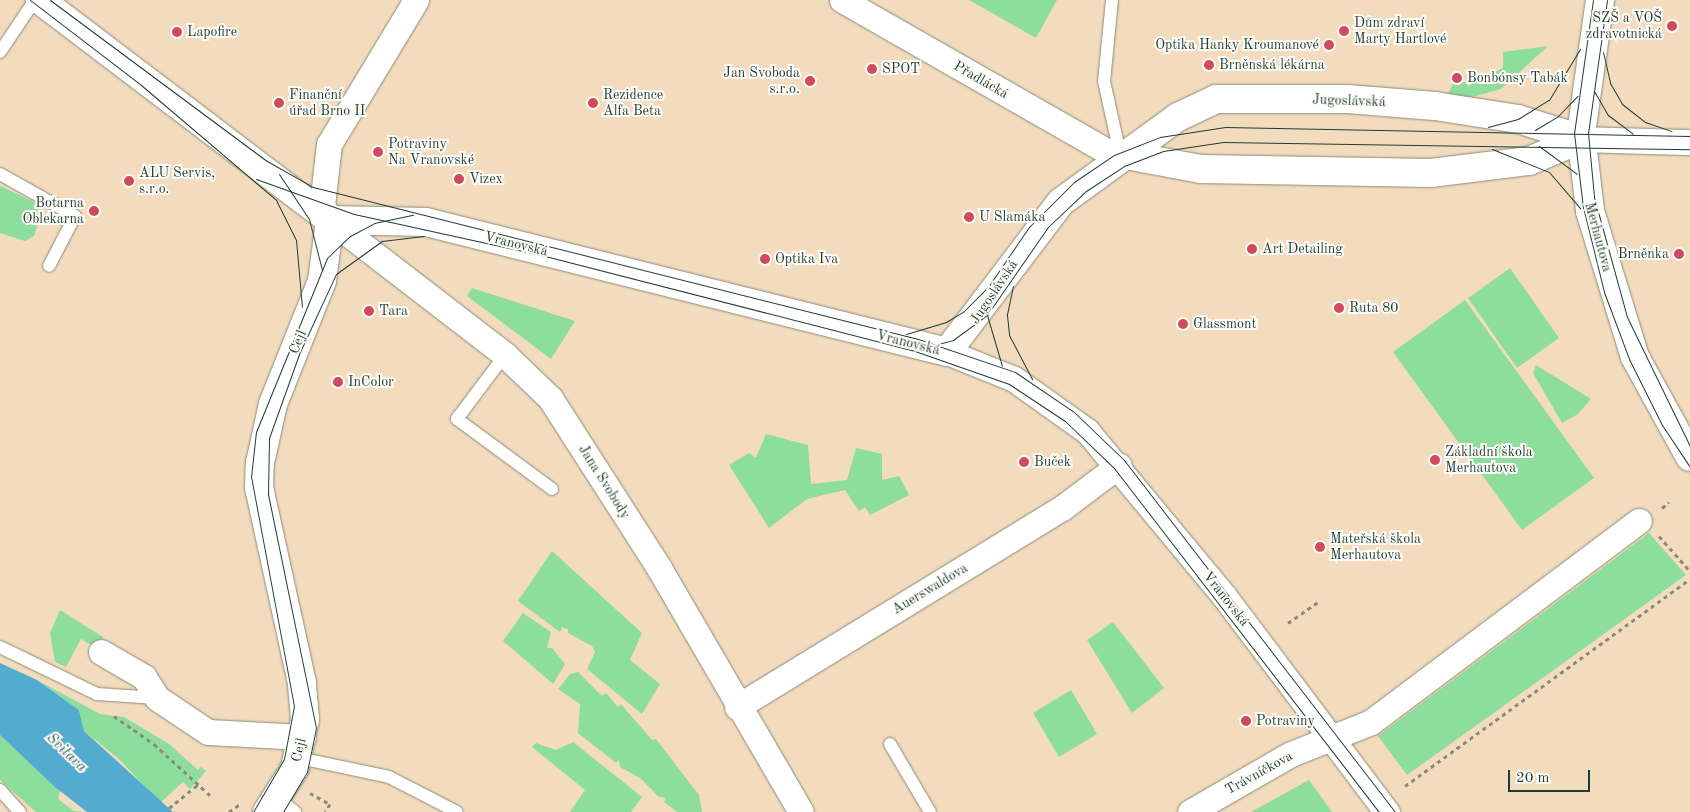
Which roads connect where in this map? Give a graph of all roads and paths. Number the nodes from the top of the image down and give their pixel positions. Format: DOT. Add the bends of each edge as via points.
graph roads {
  1 [pos="35,0"];
  2 [pos="40,0"];
  3 [pos="416,0"];
  4 [pos="842,0"];
  5 [pos="1112,0"];
  6 [pos="1600,0"];
  7 [pos="0,52"];
  8 [pos="1581,138"];
  9 [pos="1690,142"];
  10 [pos="1126,157"];
  11 [pos="0,174"];
  12 [pos="330,220"];
  13 [pos="48,266"];
  14 [pos="946,352"];
  15 [pos="505,355"];
  16 [pos="1690,457"];
  17 [pos="1119,465"];
  18 [pos="552,489"];
  19 [pos="1669,502"];
  20 [pos="1665,505"];
  21 [pos="1639,521"];
  22 [pos="1684,564"];
  23 [pos="1690,571"];
  24 [pos="1690,579"];
  25 [pos="1319,601"];
  26 [pos="1288,623"];
  27 [pos="0,648"];
  28 [pos="101,652"];
  29 [pos="97,694"];
  30 [pos="156,698"];
  31 [pos="737,707"];
  32 [pos="1330,738"];
  33 [pos="890,744"];
  34 [pos="301,748"];
  35 [pos="199,784"];
  36 [pos="1405,786"];
  37 [pos="0,790"];
  38 [pos="212,796"];
  39 [pos="169,808"];
  40 [pos="280,808"];
  41 [pos="20,812"];
  42 [pos="457,812"];
  43 [pos="801,812"];
  44 [pos="930,812"];
  45 [pos="1190,812"];
  46 [pos="1387,812"];
  1 -- 7 [label="lane"];
  2 -- 12 [label="street"];
  3 -- 12 [label="street" via="329,144 321,190"];
  4 -- 10 [label="street, Přadlácká"];
  5 -- 10 [label="lane" via="1104,81"];
  6 -- 8 [label="street, Merhautova"];
  8 -- 9 [label="street, Jugoslávská"];
  8 -- 10 [label="street, Jugoslávská" via="1529,161 1431,173 1201,169"];
  8 -- 10 [label="street, Jugoslávská" via="1518,119 1435,106 1348,99 1216,99 1178,117"];
  8 -- 16 [label="street, Merhautova" via="1590,211 1622,320 1652,394"];
  10 -- 14 [label="street, Jugoslávská" via="1077,188 1043,222 978,316"];
  11 -- 13 [label="lane" via="75,216"];
  12 -- 14 [label="street, Vranovská" via="426,222"];
  12 -- 15 [label="street, Jana Svobody"];
  12 -- 34 [label="street, Cejl" via="322,282 273,404 260,463 259,487 302,683"];
  14 -- 17 [label="street, Vranovská" via="998,371 1038,395 1087,432"];
  15 -- 18 [label="lane" via="457,419"];
  15 -- 31 [label="street, Jana Svobody" via="541,386 560,413 659,568"];
  17 -- 31 [label="street, Auerswaldova" via="1062,508"];
  17 -- 32 [label="street, Vranovská"];
  19 -- 20 [label="path"];
  21 -- 32 [label="street" via="1371,722"];
  22 -- 23 [label="path"];
  24 -- 36 [label="path"];
  25 -- 26 [label="path"];
  27 -- 29 [label="lane"];
  28 -- 30 [label="street" via="144,677"];
  29 -- 30 [label="lane"];
  29 -- 35 [label="path" via="104,709 154,744"];
  30 -- 34 [label="street" via="208,732"];
  31 -- 43 [label="street, Jana Svobody"];
  32 -- 45 [label="street, Trávníčkova" via="1291,754"];
  32 -- 46 [label="street, Vranovská"];
  33 -- 44 [label="lane"];
  34 -- 40 [label="street, Cejl"];
  34 -- 42 [label="lane" via="389,777"];
  35 -- 38 [label="path"];
  35 -- 39 [label="path"];
  37 -- 41 [label="lane"];
}
